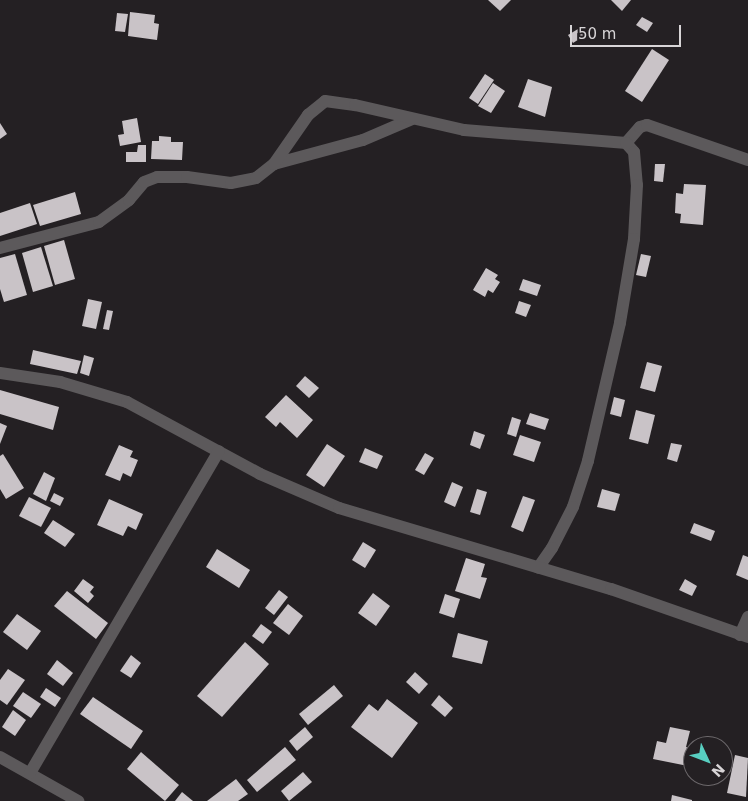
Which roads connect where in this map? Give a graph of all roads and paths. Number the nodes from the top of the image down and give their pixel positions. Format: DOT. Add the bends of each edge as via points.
graph roads {
  1 [pos="412,119"];
  2 [pos="626,143"];
  3 [pos="748,160"];
  4 [pos="274,164"];
  5 [pos="0,248"];
  6 [pos="0,373"];
  7 [pos="219,451"];
  8 [pos="538,568"];
  9 [pos="748,616"];
  10 [pos="744,636"];
  11 [pos="0,757"];
  12 [pos="30,773"];
  13 [pos="78,801"];
  1 -- 2 [label="street" via="492,133"];
  1 -- 4 [label="street" via="362,140"];
  1 -- 4 [label="street" via="325,101 308,115"];
  2 -- 3 [label="street" via="640,127 647,125"];
  2 -- 8 [label="street" via="634,152 637,186 634,239 620,323 588,461 573,507"];
  4 -- 5 [label="street" via="256,178 231,184 187,177 156,177 144,182 129,200 100,222"];
  6 -- 7 [label="street" via="60,382 127,402"];
  7 -- 8 [label="street" via="290,489 339,508"];
  7 -- 12 [label="street"];
  8 -- 10 [label="street"];
  9 -- 10 [label="street"];
  11 -- 12 [label="street"];
  12 -- 13 [label="street"];
}
